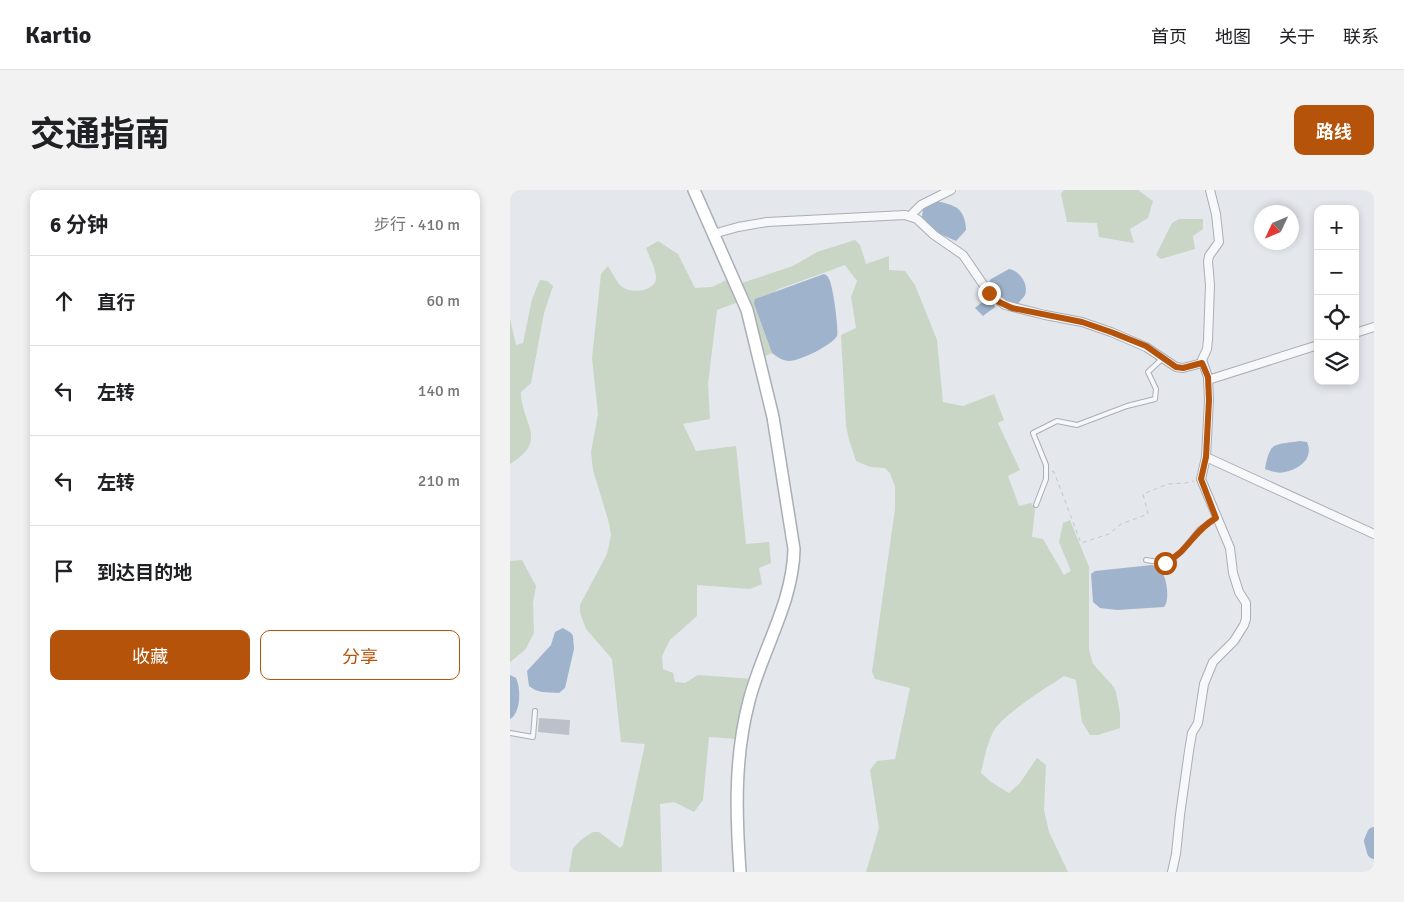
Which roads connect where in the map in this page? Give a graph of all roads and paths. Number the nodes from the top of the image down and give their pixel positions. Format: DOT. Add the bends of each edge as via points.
graph roads {
  1 [pos="694,190"];
  2 [pos="950,190"];
  3 [pos="1210,190"];
  4 [pos="910,216"];
  5 [pos="713,234"];
  6 [pos="1374,327"];
  7 [pos="1359,332"];
  8 [pos="1314,346"];
  9 [pos="1164,358"];
  10 [pos="1202,363"];
  11 [pos="1208,380"];
  12 [pos="1206,457"];
  13 [pos="1046,470"];
  14 [pos="1201,479"];
  15 [pos="1036,505"];
  16 [pos="1216,518"];
  17 [pos="1374,534"];
  18 [pos="1146,560"];
  19 [pos="535,711"];
  20 [pos="510,733"];
  21 [pos="740,872"];
  22 [pos="1172,872"];
  1 -- 5 [label="street"];
  2 -- 4 [label="street" via="921,204"];
  3 -- 10 [label="street" via="1219,242 1208,262 1208,340"];
  4 -- 5 [label="street" via="896,214 767,222"];
  4 -- 9 [label="street" via="963,255 999,302 1012,308 1082,322 1138,342"];
  5 -- 21 [label="street" via="750,319 773,417 794,549 786,597 744,719 736,797"];
  6 -- 7 [label="street"];
  8 -- 11 [label="street"];
  9 -- 10 [label="street" via="1180,368"];
  9 -- 13 [label="lane" via="1148,372 1156,389 1155,398 1077,425 1057,421 1033,433"];
  10 -- 11 [label="street"];
  11 -- 12 [label="street"];
  12 -- 14 [label="street"];
  12 -- 17 [label="street"];
  13 -- 14 [label="path" via="1054,472 1081,542 1109,534 1121,524 1148,514 1143,494 1168,484"];
  13 -- 15 [label="lane"];
  14 -- 16 [label="street"];
  16 -- 18 [label="lane" via="1200,529 1171,560 1165,563"];
  16 -- 22 [label="street" via="1230,548 1233,573 1246,603 1246,619 1234,641 1213,662 1204,684 1198,723 1192,733"];
  19 -- 20 [label="lane" via="533,737"];
}
